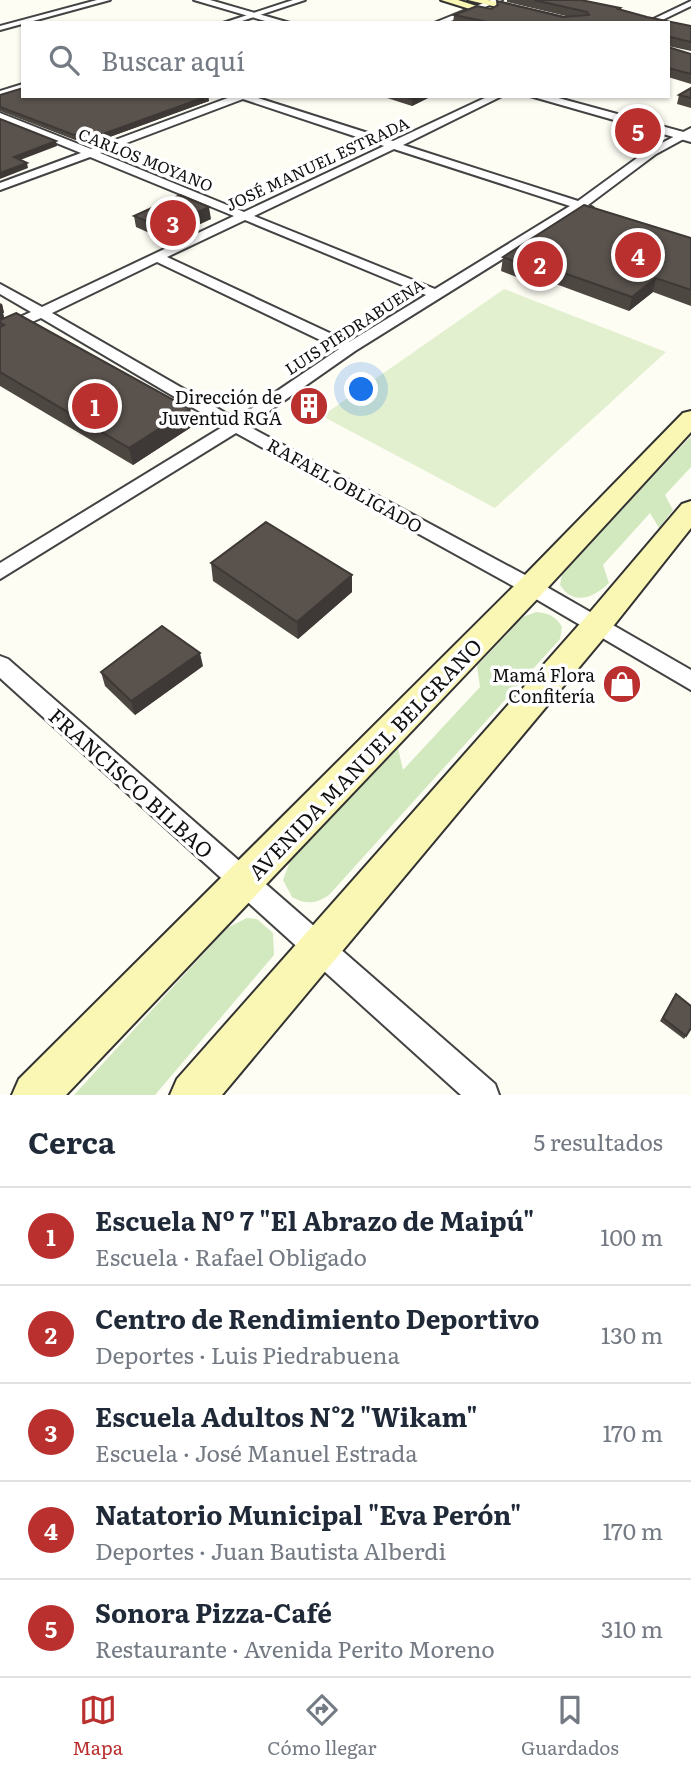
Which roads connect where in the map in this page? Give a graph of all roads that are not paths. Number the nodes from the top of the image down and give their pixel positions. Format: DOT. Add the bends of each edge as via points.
graph roads {
  1 [pos="106,0"];
  2 [pos="301,0"];
  3 [pos="446,0"];
  4 [pos="195,2"];
  5 [pos="494,2"];
  6 [pos="691,3"];
  7 [pos="474,4"];
  8 [pos="248,16"];
  9 [pos="0,17"];
  10 [pos="32,21"];
  11 [pos="233,21"];
  12 [pos="259,21"];
  13 [pos="274,21"];
  14 [pos="442,21"];
  15 [pos="533,21"];
  16 [pos="571,21"];
  17 [pos="653,21"];
  18 [pos="21,24"];
  19 [pos="0,28"];
  20 [pos="21,87"];
  21 [pos="0,94"];
  22 [pos="237,98"];
  23 [pos="248,98"];
  24 [pos="493,98"];
  25 [pos="544,98"];
  26 [pos="570,98"];
  27 [pos="0,116"];
  28 [pos="689,134"];
  29 [pos="392,144"];
  30 [pos="88,153"];
  31 [pos="0,187"];
  32 [pos="580,205"];
  33 [pos="605,213"];
  34 [pos="242,216"];
  35 [pos="158,258"];
  36 [pos="0,288"];
  37 [pos="435,294"];
  38 [pos="42,312"];
  39 [pos="0,332"];
  40 [pos="350,348"];
  41 [pos="691,418"];
  42 [pos="236,426"];
  43 [pos="691,510"];
  44 [pos="0,572"];
  45 [pos="531,587"];
  46 [pos="596,626"];
  47 [pos="0,665"];
  48 [pos="691,681"];
  49 [pos="244,882"];
  50 [pos="318,947"];
  51 [pos="35,1095"];
  52 [pos="193,1095"];
  53 [pos="484,1095"];
  1 -- 10 [label="street"];
  2 -- 8 [label="street"];
  3 -- 7 [label="main road"];
  4 -- 8 [label="street"];
  5 -- 7 [label="main road"];
  5 -- 16 [label="main road"];
  6 -- 17 [label="street"];
  7 -- 14 [label="street"];
  7 -- 15 [label="main road"];
  8 -- 11 [label="street"];
  8 -- 12 [label="street"];
  8 -- 13 [label="street"];
  9 -- 18 [label="street"];
  18 -- 19 [label="street"];
  20 -- 21 [label="street"];
  22 -- 30 [label="street"];
  23 -- 29 [label="street"];
  24 -- 29 [label="street, JOSÉ MANUEL ESTRADA"];
  25 -- 28 [label="street"];
  26 -- 28 [label="street"];
  27 -- 30 [label="street, CARLOS MOYANO"];
  28 -- 32 [label="street, LUIS PIEDRABUENA" via="652,152"];
  29 -- 32 [label="street"];
  29 -- 34 [label="street, JOSÉ MANUEL ESTRADA"];
  30 -- 31 [label="street"];
  30 -- 34 [label="street, CARLOS MOYANO"];
  32 -- 33 [label="street"];
  32 -- 37 [label="street, LUIS PIEDRABUENA"];
  34 -- 35 [label="street, JOSÉ MANUEL ESTRADA"];
  34 -- 37 [label="street, CARLOS MOYANO"];
  35 -- 38 [label="street, JOSÉ MANUEL ESTRADA"];
  35 -- 40 [label="street"];
  36 -- 38 [label="street, RAFAEL OBLIGADO"];
  37 -- 40 [label="street, LUIS PIEDRABUENA"];
  38 -- 39 [label="street, JOSÉ MANUEL ESTRADA"];
  38 -- 42 [label="street, RAFAEL OBLIGADO"];
  40 -- 42 [label="street, LUIS PIEDRABUENA"];
  41 -- 45 [label="main road, AVENIDA MANUEL BELGRANO"];
  42 -- 44 [label="street, LUIS PIEDRABUENA"];
  42 -- 45 [label="street, RAFAEL OBLIGADO"];
  43 -- 46 [label="main road"];
  45 -- 46 [label="street, RAFAEL OBLIGADO"];
  45 -- 49 [label="main road, AVENIDA MANUEL BELGRANO"];
  46 -- 48 [label="street, RAFAEL OBLIGADO"];
  46 -- 50 [label="main road"];
  47 -- 49 [label="street, FRANCISCO BILBAO"];
  49 -- 50 [label="street, FRANCISCO BILBAO"];
  49 -- 51 [label="main road, AVENIDA MANUEL BELGRANO"];
  50 -- 52 [label="main road"];
  50 -- 53 [label="street, FRANCISCO BILBAO"];
}
